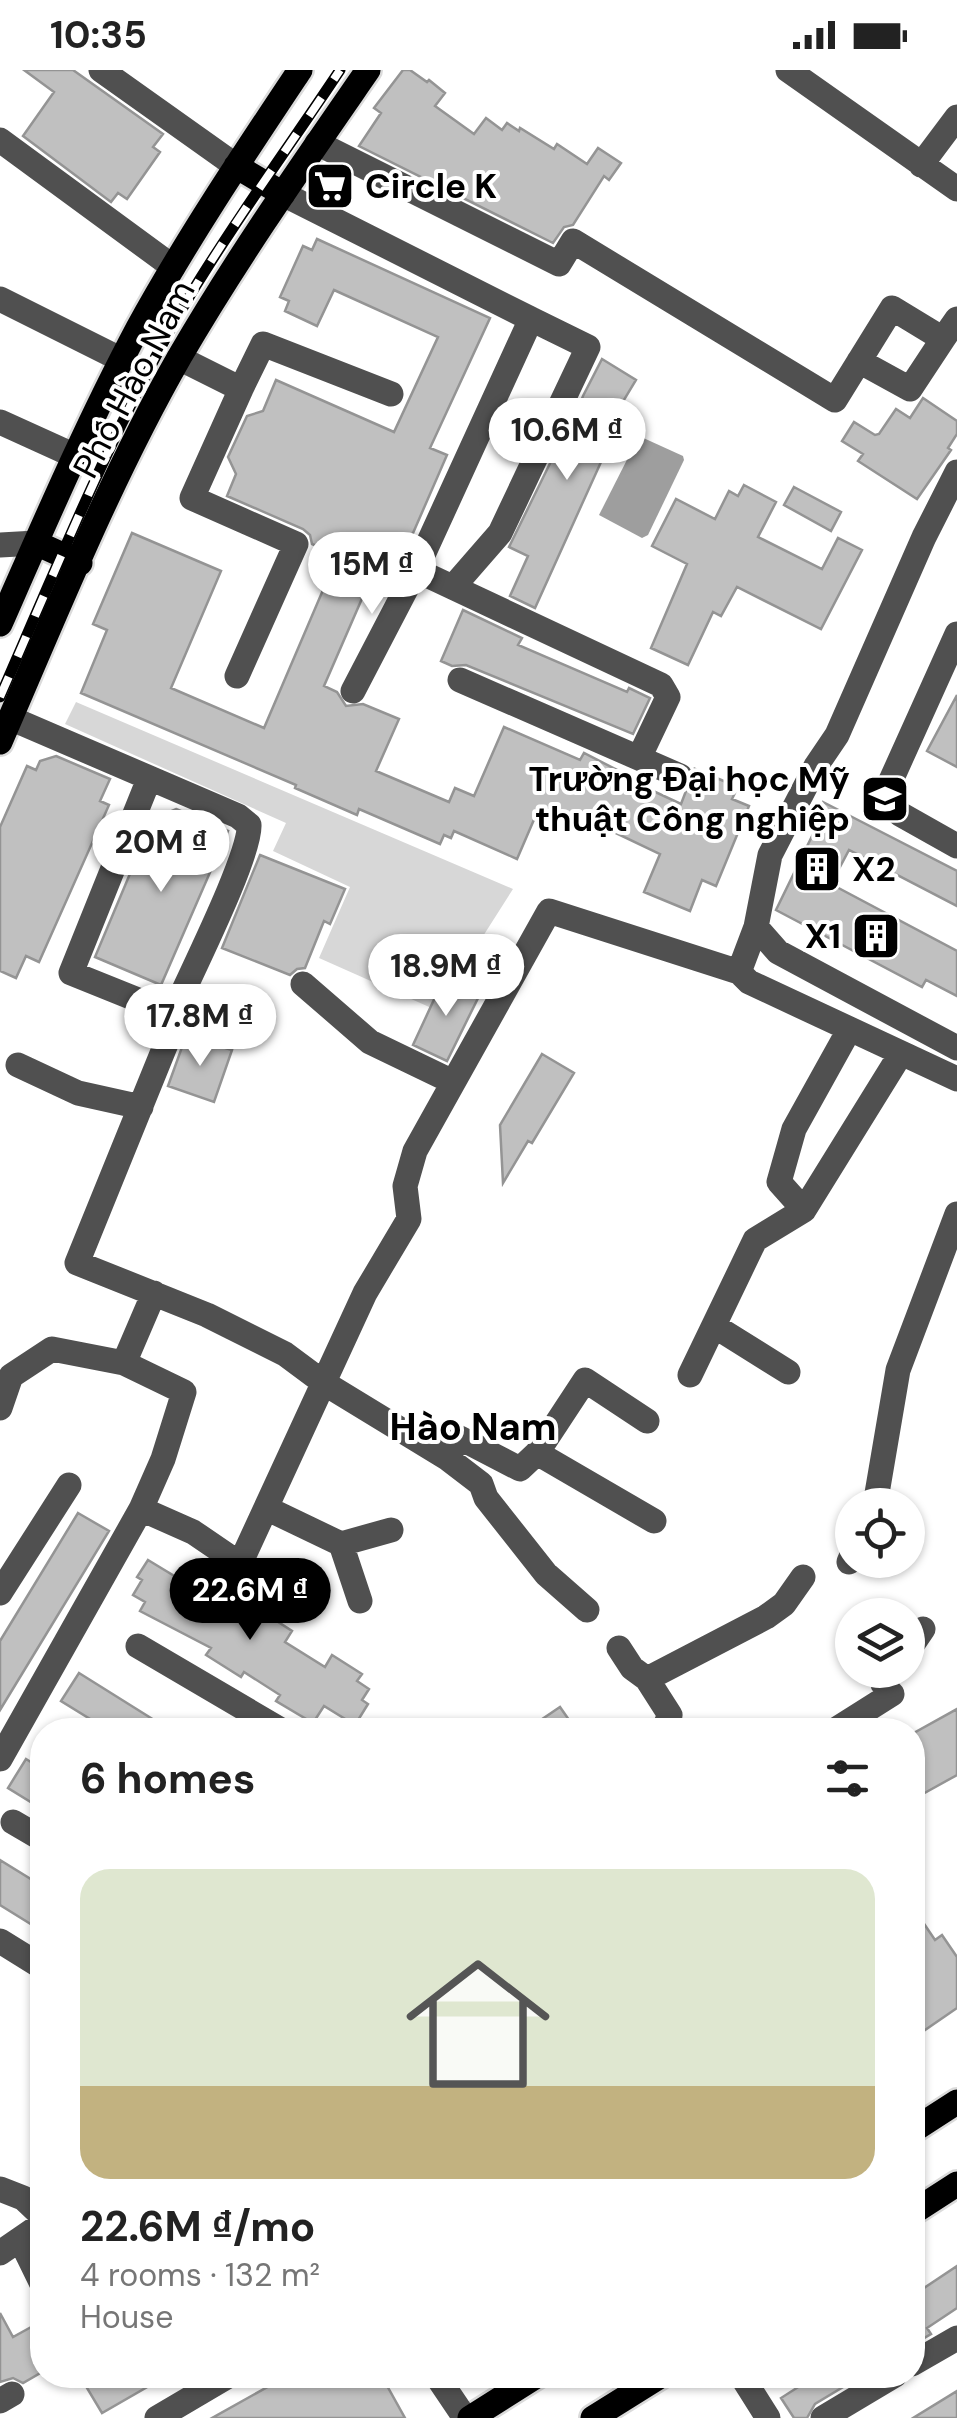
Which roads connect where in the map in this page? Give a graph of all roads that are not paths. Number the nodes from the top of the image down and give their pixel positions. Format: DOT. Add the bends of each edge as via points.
graph roads {
  1 [pos="101,70"];
  2 [pos="300,70"];
  3 [pos="368,70"];
  4 [pos="788,70"];
  5 [pos="957,117"];
  6 [pos="0,140"];
  7 [pos="317,143"];
  8 [pos="921,165"];
  9 [pos="236,166"];
  10 [pos="957,190"];
  11 [pos="283,194"];
  12 [pos="173,267"];
  13 [pos="0,299"];
  14 [pos="531,319"];
  15 [pos="950,329"];
  16 [pos="179,358"];
  17 [pos="122,360"];
  18 [pos="859,361"];
  19 [pos="241,389"];
  20 [pos="392,394"];
  21 [pos="0,422"];
  22 [pos="74,456"];
  23 [pos="957,472"];
  24 [pos="36,543"];
  25 [pos="0,545"];
  26 [pos="80,563"];
  27 [pos="416,570"];
  28 [pos="453,587"];
  29 [pos="0,624"];
  30 [pos="957,635"];
  31 [pos="237,676"];
  32 [pos="460,680"];
  33 [pos="353,691"];
  34 [pos="5,730"];
  35 [pos="639,758"];
  36 [pos="680,776"];
  37 [pos="149,778"];
  38 [pos="957,846"];
  39 [pos="756,927"];
  40 [pos="738,972"];
  41 [pos="303,984"];
  42 [pos="172,1024"];
  43 [pos="848,1030"];
  44 [pos="231,1034"];
  45 [pos="957,1048"];
  46 [pos="900,1055"];
  47 [pos="18,1065"];
  48 [pos="957,1079"];
  49 [pos="453,1082"];
  50 [pos="140,1107"];
  51 [pos="804,1210"];
  52 [pos="955,1229"];
  53 [pos="154,1294"];
  54 [pos="716,1327"];
  55 [pos="124,1363"];
  56 [pos="788,1372"];
  57 [pos="6,1374"];
  58 [pos="690,1375"];
  59 [pos="324,1383"];
  60 [pos="0,1408"];
  61 [pos="647,1421"];
  62 [pos="537,1452"];
  63 [pos="447,1458"];
  64 [pos="69,1485"];
  65 [pos="879,1488"];
  66 [pos="266,1508"];
  67 [pos="142,1509"];
  68 [pos="654,1521"];
  69 [pos="391,1530"];
  70 [pos="341,1544"];
  71 [pos="803,1578"];
  72 [pos="0,1593"];
  73 [pos="360,1601"];
  74 [pos="587,1610"];
  75 [pos="138,1646"];
  76 [pos="618,1648"];
  77 [pos="647,1680"];
  78 [pos="887,1688"];
  79 [pos="261,1718"];
  80 [pos="669,1718"];
  81 [pos="854,1718"];
  82 [pos="0,1759"];
  83 [pos="13,1822"];
  84 [pos="30,1832"];
  85 [pos="0,1941"];
  86 [pos="30,1959"];
  87 [pos="957,2102"];
  88 [pos="925,2123"];
  89 [pos="957,2184"];
  90 [pos="0,2190"];
  91 [pos="30,2205"];
  92 [pos="925,2205"];
  93 [pos="10,2247"];
  94 [pos="30,2270"];
  95 [pos="957,2338"];
  96 [pos="925,2356"];
  97 [pos="208,2388"];
  98 [pos="446,2388"];
  99 [pos="517,2388"];
  100 [pos="641,2388"];
  101 [pos="749,2388"];
  102 [pos="881,2388"];
  103 [pos="856,2410"];
  104 [pos="157,2418"];
  105 [pos="468,2418"];
  106 [pos="593,2418"];
  107 [pos="768,2418"];
  108 [pos="823,2418"];
  1 -- 9 [label="street"];
  2 -- 9 [label="main road, Phố Hào Nam"];
  3 -- 7 [label="main road, Phố Hào Nam"];
  4 -- 8 [label="street"];
  5 -- 8 [label="street"];
  6 -- 12 [label="street"];
  7 -- 11 [label="main road, Phố Hào Nam"];
  7 -- 18 [label="street" via="559,264 573,240 835,400"];
  8 -- 10 [label="street"];
  9 -- 11 [label="main road"];
  9 -- 12 [label="main road, Phố Hào Nam"];
  11 -- 14 [label="street"];
  11 -- 16 [label="main road, Phố Hào Nam"];
  12 -- 17 [label="main road, Phố Hào Nam"];
  13 -- 17 [label="street"];
  14 -- 27 [label="street"];
  14 -- 28 [label="street" via="588,347 500,532"];
  15 -- 18 [label="street" via="892,308"];
  15 -- 18 [label="street" via="910,389"];
  16 -- 19 [label="street"];
  16 -- 26 [label="main road, Phố Hào Nam"];
  17 -- 22 [label="main road, Phố Hào Nam"];
  19 -- 20 [label="street" via="263,344"];
  19 -- 31 [label="street" via="192,498 296,544"];
  21 -- 22 [label="street"];
  22 -- 24 [label="main road, Phố Hào Nam"];
  23 -- 39 [label="street" via="844,721 770,856"];
  24 -- 25 [label="street"];
  24 -- 26 [label="main road"];
  24 -- 29 [label="main road, Phố Hào Nam"];
  26 -- 34 [label="main road, Phố Hào Nam"];
  27 -- 28 [label="street"];
  27 -- 33 [label="street"];
  28 -- 35 [label="street" via="666,690"];
  30 -- 38 [label="street" via="888,787 900,814"];
  32 -- 35 [label="street"];
  34 -- 37 [label="street"];
  35 -- 36 [label="street"];
  37 -- 42 [label="street" via="71,973"];
  37 -- 42 [label="street" via="238,816 249,835"];
  39 -- 40 [label="street"];
  39 -- 45 [label="street" via="778,952"];
  40 -- 43 [label="street"];
  40 -- 49 [label="street" via="549,911"];
  41 -- 49 [label="street" via="370,1042"];
  42 -- 44 [label="street"];
  42 -- 50 [label="street"];
  43 -- 46 [label="street"];
  43 -- 51 [label="street" via="794,1130 779,1182"];
  46 -- 48 [label="street"];
  46 -- 51 [label="street"];
  47 -- 50 [label="street" via="78,1093"];
  49 -- 59 [label="street" via="415,1151 405,1186 409,1219"];
  50 -- 53 [label="street" via="77,1262"];
  51 -- 54 [label="street" via="755,1240"];
  52 -- 65 [label="street" via="898,1370"];
  53 -- 55 [label="street"];
  53 -- 59 [label="street" via="285,1354"];
  54 -- 56 [label="street"];
  54 -- 58 [label="street"];
  55 -- 57 [label="street" via="52,1349"];
  55 -- 67 [label="street" via="184,1392"];
  57 -- 60 [label="street"];
  59 -- 63 [label="street"];
  59 -- 66 [label="street"];
  61 -- 62 [label="street" via="585,1380"];
  62 -- 63 [label="street" via="520,1468 460,1438"];
  62 -- 68 [label="street"];
  63 -- 74 [label="street" via="481,1484 546,1574"];
  64 -- 72 [label="street"];
  66 -- 67 [label="street" via="240,1564"];
  66 -- 70 [label="street"];
  67 -- 82 [label="street"];
  69 -- 70 [label="street"];
  70 -- 73 [label="street"];
  71 -- 77 [label="street" via="766,1616"];
  75 -- 79 [label="street"];
  76 -- 77 [label="street"];
  77 -- 80 [label="street"];
  78 -- 81 [label="street" via="892,1694"];
  83 -- 84 [label="street"];
  85 -- 86 [label="street"];
  87 -- 88 [label="main road"];
  89 -- 92 [label="main road"];
  90 -- 91 [label="street"];
  93 -- 94 [label="street"];
  95 -- 96 [label="street"];
  97 -- 104 [label="street"];
  98 -- 105 [label="street"];
  99 -- 105 [label="main road"];
  100 -- 106 [label="main road"];
  101 -- 107 [label="street"];
  102 -- 103 [label="street"];
  103 -- 108 [label="street"];
}
